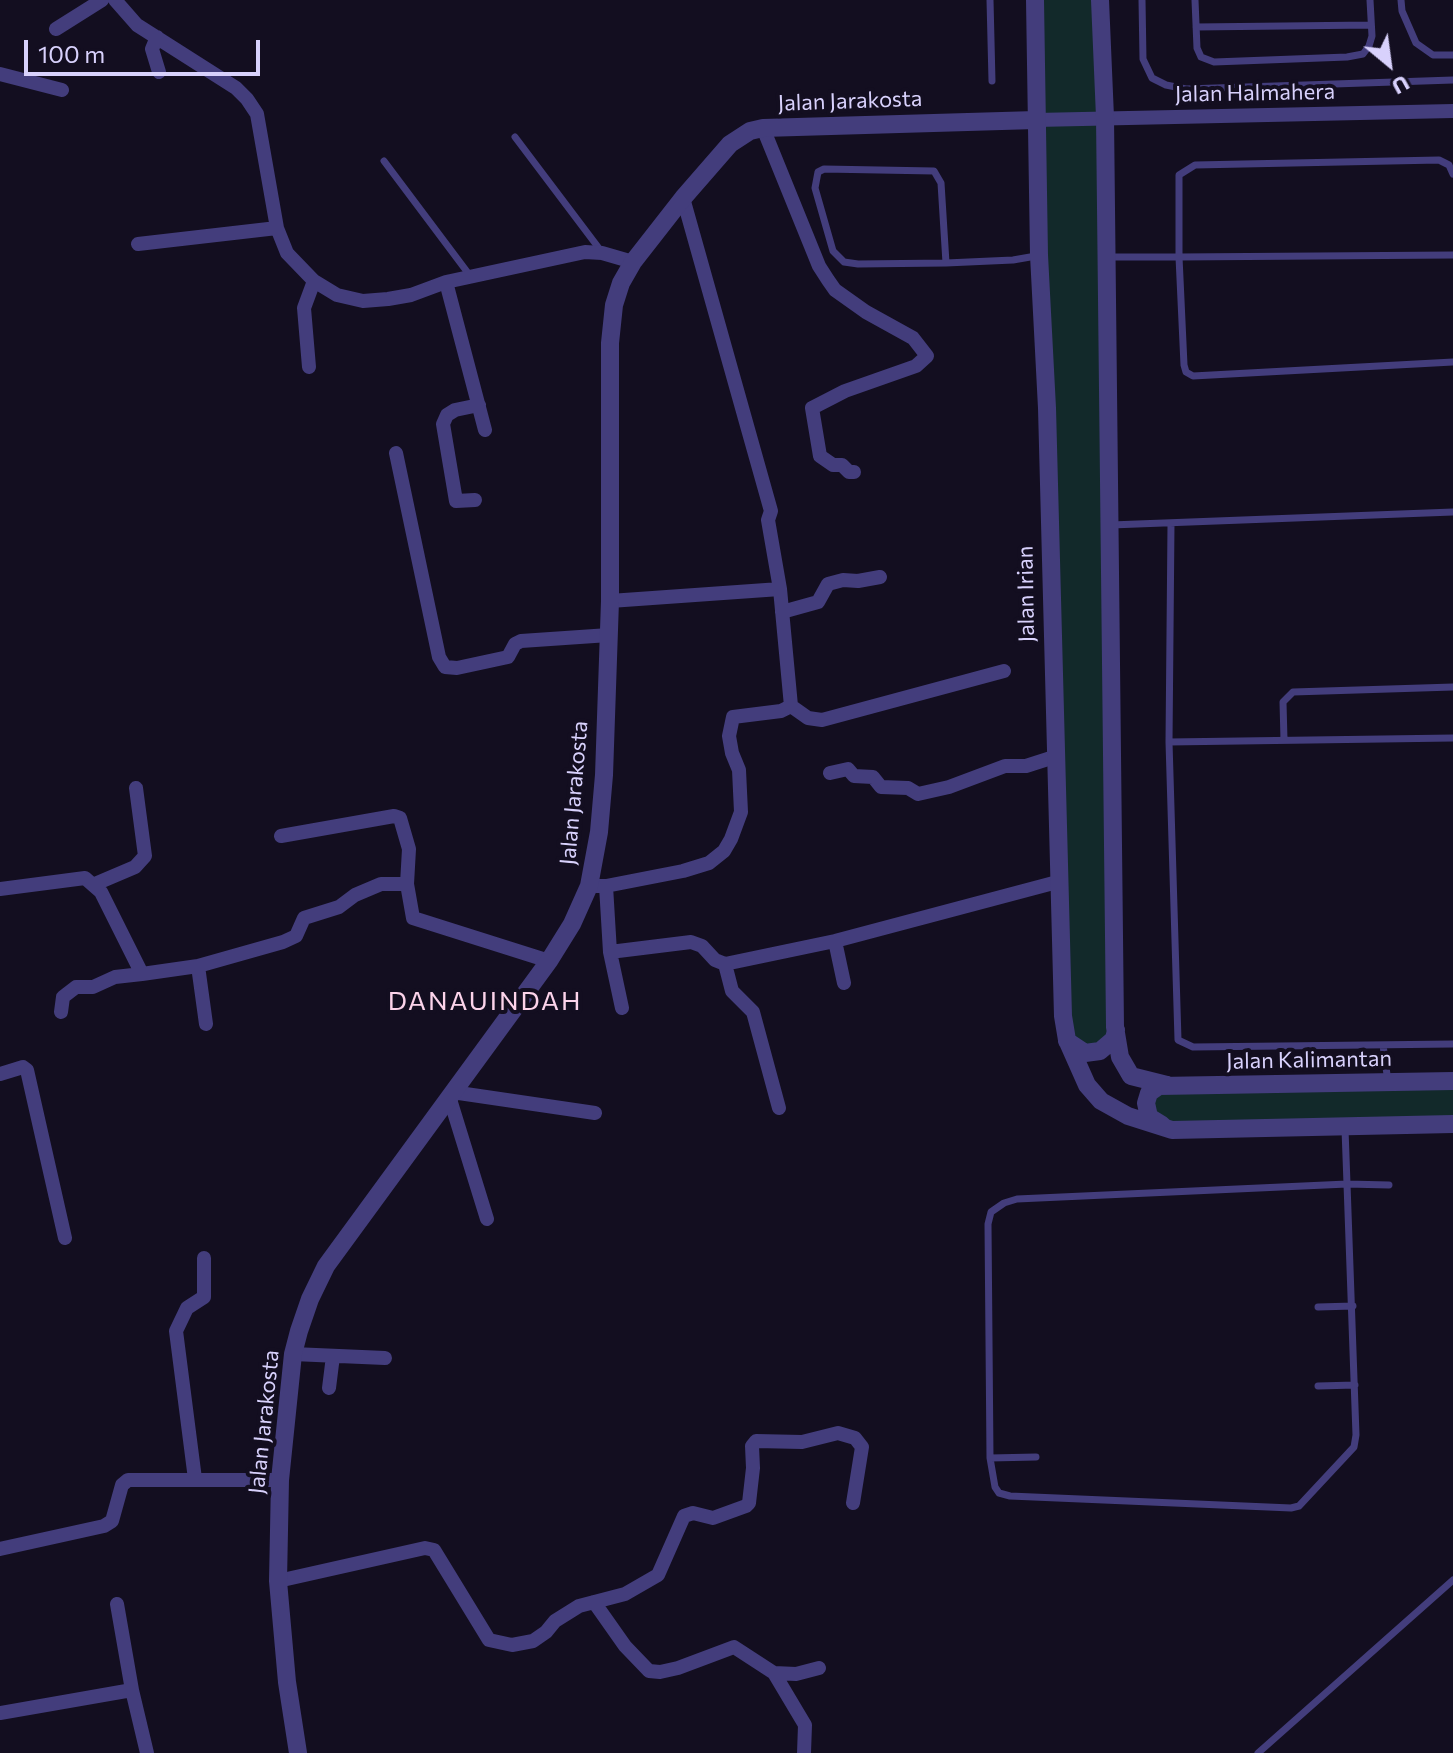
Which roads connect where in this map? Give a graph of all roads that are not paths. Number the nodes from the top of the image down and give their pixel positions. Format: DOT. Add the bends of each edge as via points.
graph roads {
  1 [pos="102,0"];
  2 [pos="115,0"];
  3 [pos="990,0"];
  4 [pos="1035,0"];
  5 [pos="1100,0"];
  6 [pos="1142,0"];
  7 [pos="1195,0"];
  8 [pos="1370,0"];
  9 [pos="1401,0"];
  10 [pos="1371,25"];
  11 [pos="1196,27"];
  12 [pos="56,29"];
  13 [pos="157,37"];
  14 [pos="1453,55"];
  15 [pos="159,72"];
  16 [pos="0,74"];
  17 [pos="1453,80"];
  18 [pos="992,81"];
  19 [pos="62,90"];
  20 [pos="1453,111"];
  21 [pos="1105,117"];
  22 [pos="1036,120"];
  23 [pos="763,128"];
  24 [pos="515,137"];
  25 [pos="384,161"];
  26 [pos="1453,174"];
  27 [pos="683,198"];
  28 [pos="277,228"];
  29 [pos="138,244"];
  30 [pos="602,253"];
  31 [pos="1039,255"];
  32 [pos="1453,255"];
  33 [pos="1107,257"];
  34 [pos="1179,257"];
  35 [pos="633,262"];
  36 [pos="946,263"];
  37 [pos="471,277"];
  38 [pos="314,281"];
  39 [pos="446,282"];
  40 [pos="1453,362"];
  41 [pos="309,367"];
  42 [pos="479,405"];
  43 [pos="485,430"];
  44 [pos="396,453"];
  45 [pos="854,472"];
  46 [pos="475,500"];
  47 [pos="1453,512"];
  48 [pos="1171,524"];
  49 [pos="1111,525"];
  50 [pos="880,577"];
  51 [pos="780,589"];
  52 [pos="610,601"];
  53 [pos="782,612"];
  54 [pos="609,635"];
  55 [pos="1004,671"];
  56 [pos="1453,687"];
  57 [pos="791,706"];
  58 [pos="1453,738"];
  59 [pos="1284,740"];
  60 [pos="1169,742"];
  61 [pos="1054,757"];
  62 [pos="830,773"];
  63 [pos="136,788"];
  64 [pos="281,836"];
  65 [pos="1061,881"];
  66 [pos="95,884"];
  67 [pos="407,884"];
  68 [pos="598,886"];
  69 [pos="0,889"];
  70 [pos="835,941"];
  71 [pos="610,952"];
  72 [pos="549,961"];
  73 [pos="725,964"];
  74 [pos="198,966"];
  75 [pos="142,974"];
  76 [pos="844,983"];
  77 [pos="622,1008"];
  78 [pos="61,1012"];
  79 [pos="206,1024"];
  80 [pos="1116,1030"];
  81 [pos="1067,1040"];
  82 [pos="1453,1044"];
  83 [pos="1383,1045"];
  84 [pos="0,1074"];
  85 [pos="1453,1081"];
  86 [pos="1388,1082"];
  87 [pos="1167,1085"];
  88 [pos="450,1094"];
  89 [pos="779,1108"];
  90 [pos="595,1113"];
  91 [pos="1453,1124"];
  92 [pos="1345,1127"];
  93 [pos="1172,1130"];
  94 [pos="1347,1184"];
  95 [pos="1389,1185"];
  96 [pos="487,1219"];
  97 [pos="65,1238"];
  98 [pos="204,1258"];
  99 [pos="1353,1306"];
  100 [pos="1318,1307"];
  101 [pos="293,1354"];
  102 [pos="333,1356"];
  103 [pos="385,1358"];
  104 [pos="1355,1385"];
  105 [pos="1318,1386"];
  106 [pos="329,1388"];
  107 [pos="1036,1457"];
  108 [pos="990,1458"];
  109 [pos="195,1479"];
  110 [pos="280,1480"];
  111 [pos="853,1503"];
  112 [pos="0,1549"];
  113 [pos="1453,1580"];
  114 [pos="278,1581"];
  115 [pos="1448,1588"];
  116 [pos="594,1602"];
  117 [pos="117,1604"];
  118 [pos="819,1668"];
  119 [pos="774,1673"];
  120 [pos="132,1690"];
  121 [pos="0,1713"];
  122 [pos="293,1752"];
  123 [pos="147,1753"];
  124 [pos="804,1753"];
  125 [pos="1258,1753"];
  1 -- 12 [label="street"];
  2 -- 13 [label="street" via="137,25"];
  3 -- 18 [label="lane"];
  4 -- 22 [label="street, Jalan Irian"];
  5 -- 21 [label="street"];
  6 -- 17 [label="lane" via="1143,59 1152,78 1166,85 1186,89"];
  7 -- 11 [label="lane"];
  8 -- 10 [label="lane"];
  9 -- 14 [label="lane" via="1416,43 1433,55"];
  10 -- 11 [label="lane"];
  10 -- 11 [label="lane" via="1363,54 1214,62 1201,57"];
  13 -- 15 [label="street" via="152,49"];
  13 -- 28 [label="street" via="236,88 252,105"];
  16 -- 19 [label="street"];
  20 -- 21 [label="street, Jalan Halmahera"];
  21 -- 22 [label="street, Jalan Halmahera"];
  21 -- 33 [label="street"];
  22 -- 23 [label="street, Jalan Jarakosta"];
  22 -- 31 [label="street, Jalan Irian"];
  23 -- 27 [label="street, Jalan Jarakosta" via="730,144"];
  23 -- 45 [label="street" via="819,266 835,290 913,338 927,356 916,366 812,408 820,456"];
  24 -- 30 [label="lane"];
  25 -- 37 [label="lane"];
  26 -- 34 [label="lane" via="1439,160 1195,165 1179,175"];
  27 -- 35 [label="street, Jalan Jarakosta"];
  27 -- 51 [label="street" via="771,511 768,520"];
  28 -- 29 [label="street"];
  28 -- 38 [label="street" via="287,253"];
  30 -- 35 [label="street"];
  30 -- 37 [label="street" via="585,252"];
  31 -- 36 [label="lane"];
  31 -- 61 [label="street, Jalan Irian"];
  32 -- 34 [label="lane"];
  33 -- 34 [label="lane"];
  33 -- 49 [label="street"];
  34 -- 40 [label="lane" via="1184,365 1193,376"];
  35 -- 52 [label="street, Jalan Jarakosta" via="614,305 610,343"];
  36 -- 36 [label="lane" via="941,183 934,171 818,172 815,188 838,258 858,264"];
  37 -- 39 [label="street"];
  38 -- 39 [label="street" via="337,295 363,301 411,295"];
  38 -- 41 [label="street" via="304,308"];
  39 -- 42 [label="street"];
  42 -- 43 [label="street"];
  42 -- 46 [label="street" via="455,410 443,424 456,501"];
  44 -- 54 [label="street" via="445,667 508,657 521,641"];
  47 -- 48 [label="lane"];
  48 -- 49 [label="lane"];
  48 -- 60 [label="lane"];
  49 -- 80 [label="street"];
  50 -- 53 [label="street" via="828,584 818,602"];
  51 -- 52 [label="street"];
  51 -- 53 [label="street"];
  52 -- 54 [label="street, Jalan Jarakosta"];
  53 -- 57 [label="street"];
  54 -- 68 [label="street, Jalan Jarakosta"];
  55 -- 57 [label="street" via="822,720"];
  56 -- 59 [label="lane" via="1293,692 1283,702"];
  57 -- 68 [label="street" via="733,717 729,736 739,770 741,812 724,851 709,863 683,871"];
  58 -- 59 [label="lane"];
  59 -- 60 [label="lane"];
  60 -- 83 [label="lane" via="1178,1040 1193,1047"];
  61 -- 62 [label="street" via="1005,766 918,794 881,787 873,777 854,776 848,769"];
  61 -- 65 [label="street, Jalan Irian"];
  63 -- 66 [label="street" via="143,861"];
  64 -- 67 [label="street" via="400,818 409,849"];
  65 -- 70 [label="street"];
  65 -- 81 [label="street, Jalan Irian"];
  66 -- 69 [label="street" via="77,877"];
  66 -- 75 [label="street"];
  67 -- 72 [label="street" via="413,918"];
  67 -- 74 [label="street" via="381,884 339,907 304,918 296,936"];
  68 -- 71 [label="street"];
  68 -- 72 [label="street, Jalan Jarakosta"];
  70 -- 73 [label="street"];
  70 -- 76 [label="street"];
  71 -- 73 [label="street" via="691,942"];
  71 -- 77 [label="street"];
  72 -- 88 [label="street, Jalan Jarakosta"];
  73 -- 89 [label="street" via="732,991 753,1012"];
  74 -- 75 [label="street"];
  74 -- 79 [label="street"];
  75 -- 78 [label="street" via="76,987 63,997"];
  80 -- 81 [label="street" via="1110,1044 1090,1053"];
  80 -- 87 [label="street" via="1120,1057 1131,1076"];
  81 -- 93 [label="street, Jalan Irian" via="1087,1085 1101,1101"];
  82 -- 83 [label="lane"];
  83 -- 86 [label="lane"];
  84 -- 97 [label="street" via="26,1068"];
  85 -- 86 [label="street, Jalan Kalimantan"];
  86 -- 87 [label="street, Jalan Kalimantan"];
  87 -- 93 [label="street" via="1154,1087 1146,1103 1149,1117"];
  88 -- 90 [label="street"];
  88 -- 96 [label="street"];
  88 -- 101 [label="street, Jalan Jarakosta" via="326,1266"];
  91 -- 92 [label="street"];
  92 -- 93 [label="street"];
  92 -- 94 [label="lane"];
  94 -- 95 [label="lane"];
  94 -- 99 [label="lane"];
  94 -- 108 [label="lane" via="1017,1199 991,1212"];
  98 -- 109 [label="street" via="204,1297 187,1308 176,1331"];
  99 -- 100 [label="lane"];
  99 -- 104 [label="lane"];
  101 -- 102 [label="street"];
  101 -- 110 [label="street, Jalan Jarakosta"];
  102 -- 103 [label="street"];
  102 -- 106 [label="street"];
  104 -- 105 [label="lane"];
  104 -- 108 [label="lane" via="1354,1447 1308,1499 1291,1508 1010,1496 995,1487"];
  107 -- 108 [label="lane"];
  109 -- 110 [label="street"];
  109 -- 112 [label="street" via="128,1480 112,1521 104,1526"];
  110 -- 114 [label="street, Jalan Jarakosta"];
  111 -- 116 [label="street" via="862,1447 850,1434 802,1442 756,1441 746,1506 713,1518 684,1516 658,1575 625,1594"];
  113 -- 115 [label="lane"];
  114 -- 116 [label="street" via="434,1550 489,1640 512,1645 533,1641 568,1611"];
  114 -- 122 [label="street, Jalan Jarakosta"];
  115 -- 125 [label="lane"];
  116 -- 119 [label="street" via="649,1671 678,1668 734,1647"];
  117 -- 120 [label="street"];
  118 -- 119 [label="street"];
  119 -- 124 [label="street" via="805,1725"];
  120 -- 121 [label="street"];
  120 -- 123 [label="street"];
}
